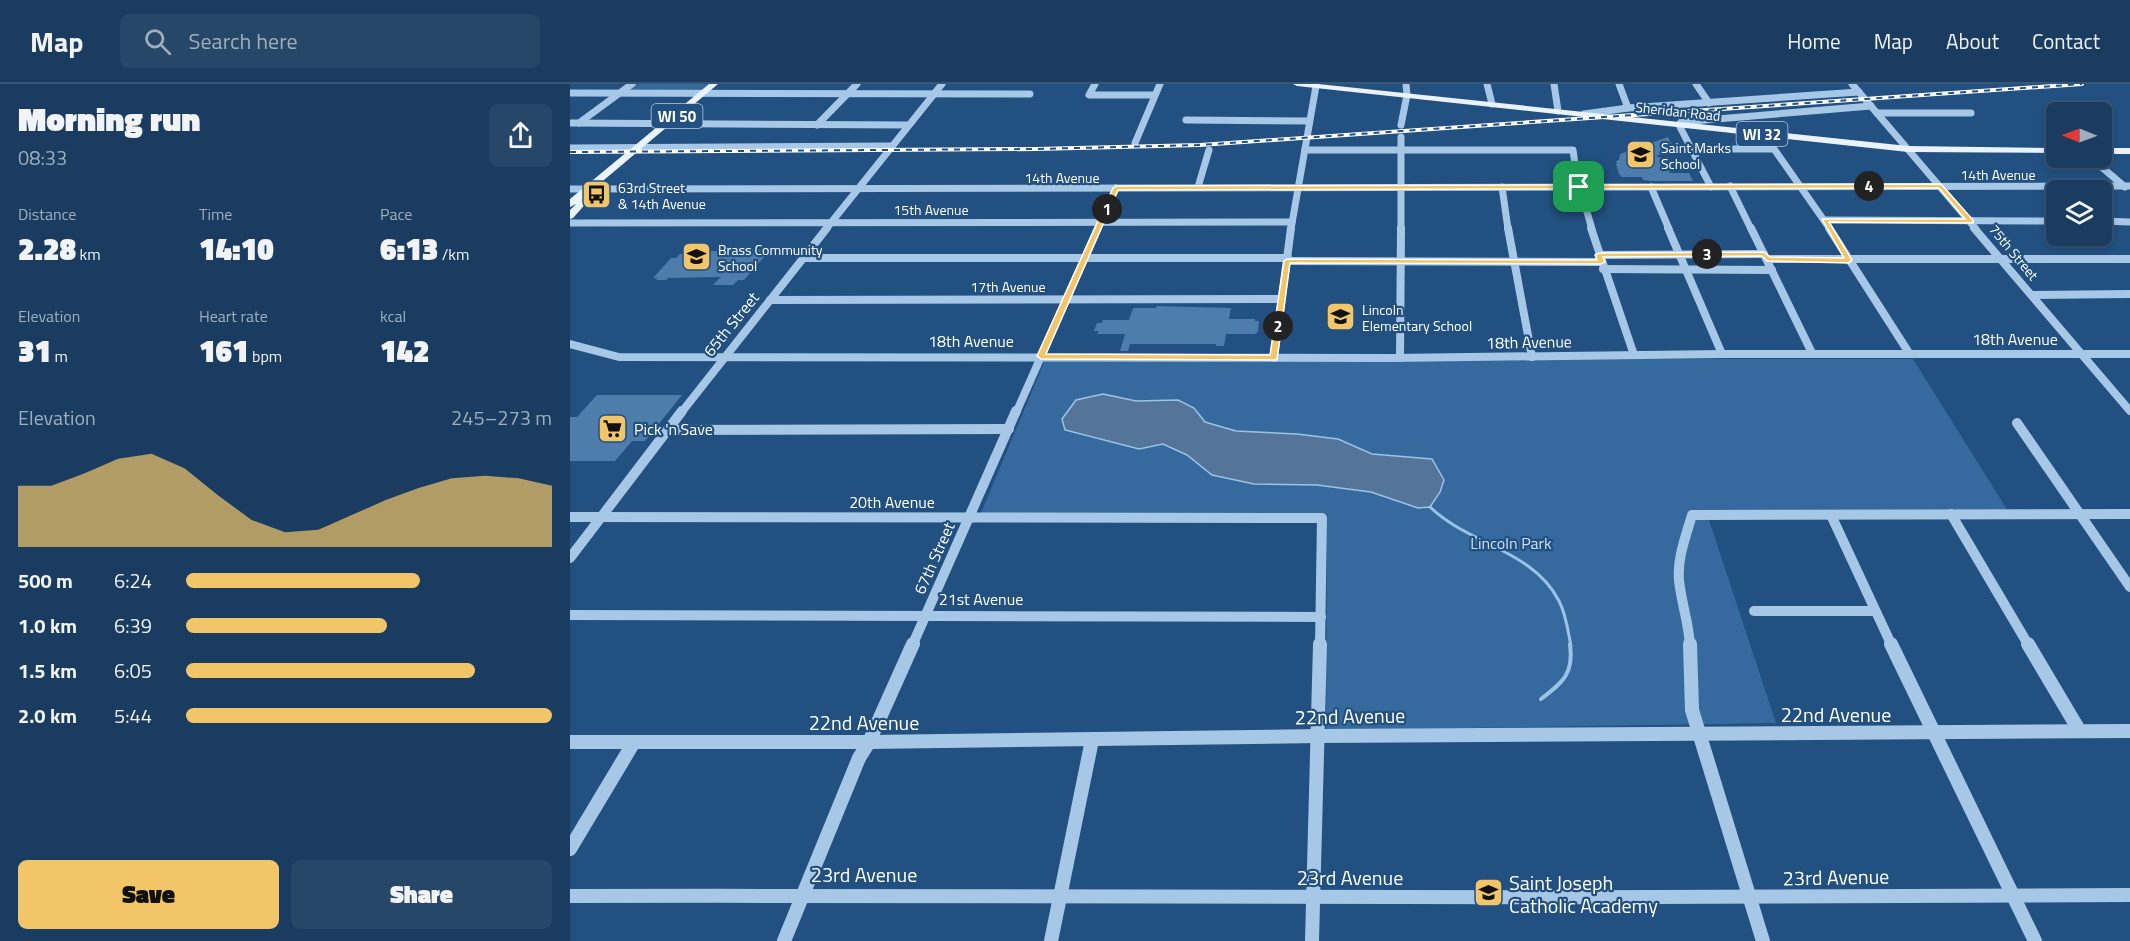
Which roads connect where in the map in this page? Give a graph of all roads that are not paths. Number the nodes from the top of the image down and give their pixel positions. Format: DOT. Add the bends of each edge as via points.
graph roads {
  1 [pos="632,84"];
  2 [pos="714,84"];
  3 [pos="857,84"];
  4 [pos="942,84"];
  5 [pos="1095,84"];
  6 [pos="1160,84"];
  7 [pos="1297,84"];
  8 [pos="1406,84"];
  9 [pos="1487,84"];
  10 [pos="1554,84"];
  11 [pos="1619,84"];
  12 [pos="1696,84"];
  13 [pos="1852,84"];
  14 [pos="1316,86"];
  15 [pos="1859,92"];
  16 [pos="570,93"];
  17 [pos="620,93"];
  18 [pos="703,93"];
  19 [pos="848,94"];
  20 [pos="1030,94"];
  21 [pos="933,95"];
  22 [pos="1154,95"];
  23 [pos="1407,95"];
  24 [pos="1709,103"];
  25 [pos="1492,104"];
  26 [pos="1871,106"];
  27 [pos="1628,108"];
  28 [pos="1558,111"];
  29 [pos="1878,113"];
  30 [pos="1971,113"];
  31 [pos="1584,114"];
  32 [pos="1700,119"];
  33 [pos="1186,120"];
  34 [pos="1309,121"];
  35 [pos="570,123"];
  36 [pos="579,123"];
  37 [pos="668,124"];
  38 [pos="817,125"];
  39 [pos="908,125"];
  40 [pos="1401,125"];
  41 [pos="1679,125"];
  42 [pos="1706,128"];
  43 [pos="1401,137"];
  44 [pos="1135,143"];
  45 [pos="891,146"];
  46 [pos="570,148"];
  47 [pos="640,148"];
  48 [pos="1691,149"];
  49 [pos="1209,150"];
  50 [pos="1305,150"];
  51 [pos="1400,150"];
  52 [pos="1908,150"];
  53 [pos="2046,151"];
  54 [pos="2112,151"];
  55 [pos="2130,151"];
  56 [pos="2104,168"];
  57 [pos="1730,186"];
  58 [pos="1941,186"];
  59 [pos="1502,187"];
  60 [pos="1579,187"];
  61 [pos="1651,187"];
  62 [pos="1711,187"];
  63 [pos="1800,187"];
  64 [pos="2128,187"];
  65 [pos="1116,188"];
  66 [pos="1198,188"];
  67 [pos="1299,188"];
  68 [pos="1400,188"];
  69 [pos="570,189"];
  70 [pos="589,189"];
  71 [pos="858,189"];
  72 [pos="570,204"];
  73 [pos="570,216"];
  74 [pos="1824,220"];
  75 [pos="1970,221"];
  76 [pos="2046,221"];
  77 [pos="2112,221"];
  78 [pos="1101,222"];
  79 [pos="1292,222"];
  80 [pos="2130,222"];
  81 [pos="570,223"];
  82 [pos="832,223"];
  83 [pos="1680,254"];
  84 [pos="1085,257"];
  85 [pos="1766,257"];
  86 [pos="803,258"];
  87 [pos="1287,259"];
  88 [pos="1849,260"];
  89 [pos="2002,260"];
  90 [pos="2130,260"];
  91 [pos="1513,261"];
  92 [pos="1401,262"];
  93 [pos="1601,262"];
  94 [pos="1686,269"];
  95 [pos="1772,270"];
  96 [pos="2130,294"];
  97 [pos="2032,295"];
  98 [pos="1281,299"];
  99 [pos="770,300"];
  100 [pos="1066,300"];
  101 [pos="570,344"];
  102 [pos="1812,353"];
  103 [pos="1909,353"];
  104 [pos="1722,354"];
  105 [pos="2082,354"];
  106 [pos="2130,354"];
  107 [pos="1634,355"];
  108 [pos="1041,356"];
  109 [pos="724,357"];
  110 [pos="1532,357"];
  111 [pos="1274,358"];
  112 [pos="1400,358"];
  113 [pos="2130,411"];
  114 [pos="2017,423"];
  115 [pos="1009,429"];
  116 [pos="668,430"];
  117 [pos="1951,514"];
  118 [pos="2080,514"];
  119 [pos="2130,514"];
  120 [pos="1831,515"];
  121 [pos="570,517"];
  122 [pos="601,517"];
  123 [pos="970,517"];
  124 [pos="570,558"];
  125 [pos="2130,587"];
  126 [pos="1754,611"];
  127 [pos="1875,611"];
  128 [pos="570,615"];
  129 [pos="926,615"];
  130 [pos="1320,617"];
  131 [pos="2079,730"];
  132 [pos="2130,731"];
  133 [pos="1700,733"];
  134 [pos="1932,733"];
  135 [pos="1319,736"];
  136 [pos="1092,740"];
  137 [pos="570,742"];
  138 [pos="634,742"];
  139 [pos="870,742"];
  140 [pos="570,849"];
  141 [pos="803,895"];
  142 [pos="1060,895"];
  143 [pos="2012,895"];
  144 [pos="2130,895"];
  145 [pos="570,896"];
  146 [pos="1313,898"];
  147 [pos="1749,899"];
  148 [pos="784,941"];
  149 [pos="1051,941"];
  150 [pos="1312,941"];
  151 [pos="1762,941"];
  152 [pos="2035,941"];
  1 -- 17 [label="street"];
  2 -- 18 [label="main road, WI 50"];
  3 -- 19 [label="street"];
  4 -- 21 [label="street, 65th Street"];
  5 -- 22 [label="street" via="1089,95"];
  6 -- 22 [label="street"];
  7 -- 14 [label="main road, Sheridan Road / WI 32"];
  8 -- 23 [label="street"];
  9 -- 25 [label="street"];
  10 -- 28 [label="street"];
  11 -- 27 [label="street"];
  12 -- 24 [label="street"];
  13 -- 15 [label="street, 75th Street"];
  14 -- 23 [label="main road, Sheridan Road / WI 32"];
  14 -- 34 [label="street"];
  15 -- 24 [label="street"];
  15 -- 26 [label="street, 75th Street"];
  16 -- 17 [label="street"];
  17 -- 18 [label="street"];
  17 -- 36 [label="street"];
  18 -- 19 [label="street"];
  18 -- 37 [label="main road, WI 50"];
  19 -- 21 [label="street"];
  19 -- 38 [label="street"];
  20 -- 21 [label="street"];
  21 -- 39 [label="street, 65th Street"];
  22 -- 44 [label="street"];
  23 -- 25 [label="main road, Sheridan Road / WI 32"];
  23 -- 40 [label="street"];
  24 -- 27 [label="street"];
  25 -- 28 [label="main road, Sheridan Road / WI 32"];
  26 -- 29 [label="street, 75th Street"];
  26 -- 32 [label="street"];
  27 -- 31 [label="street"];
  28 -- 31 [label="main road, Sheridan Road / WI 32"];
  29 -- 30 [label="street"];
  29 -- 52 [label="street, 75th Street"];
  31 -- 41 [label="main road, Sheridan Road / WI 32"];
  32 -- 41 [label="street"];
  32 -- 42 [label="main road"];
  33 -- 34 [label="street"];
  34 -- 50 [label="street"];
  35 -- 36 [label="street"];
  36 -- 37 [label="street"];
  37 -- 38 [label="street"];
  37 -- 47 [label="main road, WI 50"];
  38 -- 39 [label="street"];
  39 -- 45 [label="street, 65th Street"];
  41 -- 42 [label="main road, Sheridan Road / WI 32"];
  41 -- 48 [label="street"];
  42 -- 52 [label="main road, Sheridan Road / WI 32"];
  43 -- 51 [label="street"];
  45 -- 47 [label="street"];
  45 -- 71 [label="street, 65th Street"];
  46 -- 47 [label="street"];
  47 -- 70 [label="main road, WI 50"];
  48 -- 62 [label="street"];
  48 -- 63 [label="street" via="1774,149"];
  49 -- 66 [label="street"];
  50 -- 51 [label="street"];
  50 -- 67 [label="street"];
  51 -- 60 [label="street" via="1573,150"];
  51 -- 68 [label="street"];
  52 -- 53 [label="main road, Sheridan Road / WI 32"];
  52 -- 58 [label="street, 75th Street"];
  54 -- 55 [label="main road"];
  56 -- 64 [label="street"];
  57 -- 62 [label="street, 14th Avenue"];
  57 -- 63 [label="street, 14th Avenue"];
  57 -- 85 [label="street"];
  58 -- 63 [label="street, 14th Avenue"];
  58 -- 64 [label="street, 14th Avenue"];
  58 -- 75 [label="street, 75th Street"];
  59 -- 60 [label="street, 14th Avenue"];
  59 -- 68 [label="street, 14th Avenue"];
  59 -- 91 [label="street"];
  60 -- 61 [label="street, 14th Avenue"];
  60 -- 93 [label="street"];
  61 -- 62 [label="street, 14th Avenue"];
  61 -- 83 [label="street"];
  63 -- 74 [label="street"];
  65 -- 66 [label="street, 14th Avenue"];
  65 -- 71 [label="street, 14th Avenue"];
  65 -- 78 [label="street, 67th Street"];
  66 -- 67 [label="street, 14th Avenue"];
  67 -- 68 [label="street, 14th Avenue"];
  67 -- 79 [label="street"];
  68 -- 92 [label="street"];
  69 -- 70 [label="street, 14th Avenue"];
  70 -- 71 [label="street, 14th Avenue"];
  70 -- 72 [label="main road, WI 50"];
  70 -- 73 [label="main road, WI 50"];
  71 -- 82 [label="street, 65th Street"];
  74 -- 75 [label="street"];
  74 -- 88 [label="street"];
  75 -- 76 [label="street"];
  75 -- 89 [label="street, 75th Street"];
  77 -- 80 [label="street"];
  78 -- 79 [label="street, 15th Avenue"];
  78 -- 82 [label="street, 15th Avenue"];
  78 -- 84 [label="street, 67th Street"];
  79 -- 87 [label="street"];
  81 -- 82 [label="street, 15th Avenue"];
  82 -- 86 [label="street, 65th Street"];
  83 -- 85 [label="street"];
  83 -- 93 [label="street"];
  83 -- 94 [label="street"];
  84 -- 86 [label="street"];
  84 -- 87 [label="street"];
  84 -- 100 [label="street, 67th Street"];
  85 -- 88 [label="street"];
  85 -- 95 [label="street"];
  86 -- 99 [label="street, 65th Street"];
  87 -- 92 [label="street"];
  87 -- 98 [label="street"];
  88 -- 89 [label="street"];
  88 -- 103 [label="street"];
  89 -- 90 [label="street"];
  89 -- 97 [label="street, 75th Street"];
  91 -- 92 [label="street"];
  91 -- 93 [label="street"];
  91 -- 110 [label="street"];
  92 -- 112 [label="street"];
  93 -- 94 [label="street"];
  93 -- 107 [label="street"];
  94 -- 95 [label="street"];
  94 -- 104 [label="street"];
  95 -- 102 [label="street"];
  96 -- 97 [label="street"];
  97 -- 105 [label="street, 75th Street"];
  98 -- 100 [label="street, 17th Avenue"];
  98 -- 111 [label="street"];
  99 -- 100 [label="street, 17th Avenue"];
  99 -- 109 [label="street, 65th Street"];
  100 -- 108 [label="street, 67th Street"];
  101 -- 109 [label="street, 18th Avenue" via="619,357"];
  102 -- 103 [label="street, 18th Avenue"];
  102 -- 104 [label="street, 18th Avenue"];
  103 -- 105 [label="street, 18th Avenue"];
  104 -- 107 [label="street, 18th Avenue"];
  105 -- 106 [label="street, 18th Avenue"];
  105 -- 113 [label="street, 75th Street"];
  107 -- 110 [label="street, 18th Avenue"];
  108 -- 109 [label="street, 18th Avenue"];
  108 -- 111 [label="street, 18th Avenue"];
  108 -- 115 [label="street, 67th Street"];
  109 -- 116 [label="street, 65th Street"];
  110 -- 112 [label="street, 18th Avenue"];
  111 -- 112 [label="street, 18th Avenue"];
  114 -- 118 [label="street"];
  115 -- 116 [label="street"];
  115 -- 123 [label="street, 67th Street"];
  116 -- 122 [label="street, 65th Street"];
  117 -- 118 [label="street"];
  117 -- 120 [label="street"];
  117 -- 131 [label="street"];
  118 -- 119 [label="street"];
  118 -- 125 [label="street"];
  120 -- 127 [label="street"];
  120 -- 133 [label="street" via="1692,515 1679,562 1679,580 1689,631 1692,710"];
  121 -- 122 [label="street, 20th Avenue"];
  122 -- 123 [label="street, 20th Avenue"];
  122 -- 124 [label="street, 65th Street"];
  123 -- 129 [label="street, 67th Street"];
  123 -- 130 [label="street, 20th Avenue" via="1322,518"];
  126 -- 127 [label="street"];
  127 -- 134 [label="street"];
  128 -- 129 [label="street, 21st Avenue"];
  129 -- 130 [label="street, 21st Avenue"];
  129 -- 139 [label="street, 67th Street"];
  130 -- 135 [label="street"];
  131 -- 132 [label="street, 22nd Avenue"];
  131 -- 134 [label="street, 22nd Avenue"];
  133 -- 134 [label="street, 22nd Avenue"];
  133 -- 135 [label="street, 22nd Avenue"];
  133 -- 147 [label="street"];
  134 -- 143 [label="street"];
  135 -- 136 [label="street, 22nd Avenue"];
  135 -- 146 [label="street"];
  136 -- 139 [label="street, 22nd Avenue"];
  136 -- 142 [label="street"];
  137 -- 138 [label="street, 22nd Avenue"];
  138 -- 139 [label="street, 22nd Avenue"];
  138 -- 140 [label="street"];
  139 -- 141 [label="street, 67th Street" via="859,758"];
  141 -- 142 [label="street, 23rd Avenue"];
  141 -- 145 [label="street, 23rd Avenue"];
  141 -- 148 [label="street, 67th Street"];
  142 -- 146 [label="street, 23rd Avenue"];
  142 -- 149 [label="street"];
  143 -- 144 [label="street, 23rd Avenue"];
  143 -- 147 [label="street, 23rd Avenue"];
  143 -- 152 [label="street"];
  146 -- 147 [label="street, 23rd Avenue"];
  146 -- 150 [label="street"];
  147 -- 151 [label="street"];
}
